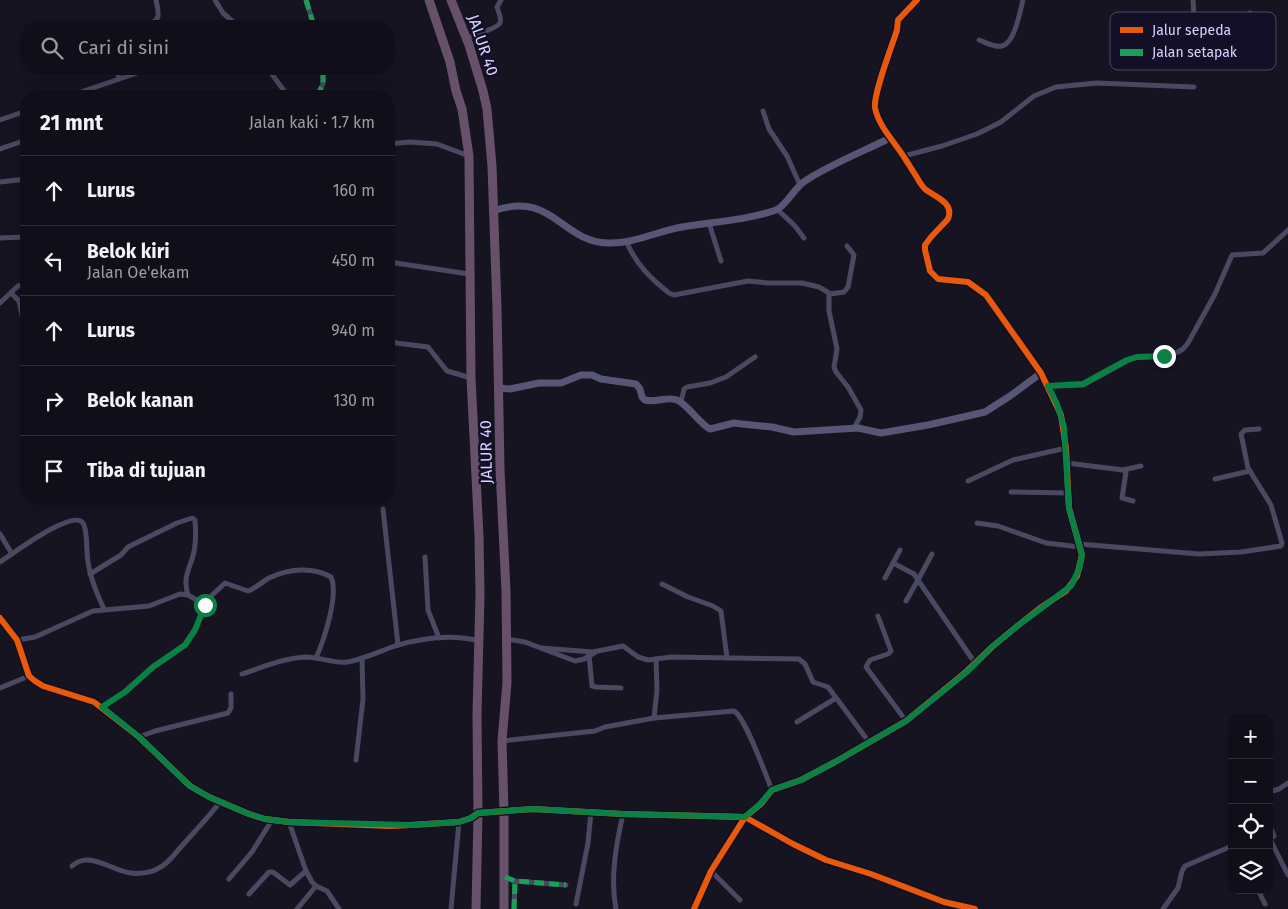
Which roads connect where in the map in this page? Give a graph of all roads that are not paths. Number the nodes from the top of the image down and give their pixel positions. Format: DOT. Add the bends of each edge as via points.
graph roads {
  1 [pos="156,0"];
  2 [pos="215,0"];
  3 [pos="306,0"];
  4 [pos="429,0"];
  5 [pos="451,0"];
  6 [pos="501,0"];
  7 [pos="1023,0"];
  8 [pos="915,1"];
  9 [pos="157,20"];
  10 [pos="231,20"];
  11 [pos="312,20"];
  12 [pos="467,38"];
  13 [pos="979,40"];
  14 [pos="118,75"];
  15 [pos="131,75"];
  16 [pos="272,75"];
  17 [pos="323,75"];
  18 [pos="119,79"];
  19 [pos="1194,87"];
  20 [pos="87,90"];
  21 [pos="284,90"];
  22 [pos="320,90"];
  23 [pos="763,112"];
  24 [pos="20,113"];
  25 [pos="0,120"];
  26 [pos="890,138"];
  27 [pos="20,142"];
  28 [pos="395,143"];
  29 [pos="0,149"];
  30 [pos="469,156"];
  31 [pos="904,156"];
  32 [pos="20,180"];
  33 [pos="0,182"];
  34 [pos="800,185"];
  35 [pos="778,210"];
  36 [pos="493,211"];
  37 [pos="709,223"];
  38 [pos="1288,230"];
  39 [pos="20,237"];
  40 [pos="0,238"];
  41 [pos="804,238"];
  42 [pos="626,241"];
  43 [pos="847,246"];
  44 [pos="721,261"];
  45 [pos="395,263"];
  46 [pos="469,274"];
  47 [pos="20,286"];
  48 [pos="11,292"];
  49 [pos="830,294"];
  50 [pos="0,303"];
  51 [pos="20,304"];
  52 [pos="395,342"];
  53 [pos="755,357"];
  54 [pos="1042,373"];
  55 [pos="471,378"];
  56 [pos="1048,386"];
  57 [pos="499,388"];
  58 [pos="680,402"];
  59 [pos="854,428"];
  60 [pos="1259,430"];
  61 [pos="1066,448"];
  62 [pos="1067,463"];
  63 [pos="1140,466"];
  64 [pos="1123,470"];
  65 [pos="1250,471"];
  66 [pos="1215,479"];
  67 [pos="968,481"];
  68 [pos="1011,492"];
  69 [pos="1068,493"];
  70 [pos="1133,501"];
  71 [pos="383,509"];
  72 [pos="977,522"];
  73 [pos="0,534"];
  74 [pos="1080,545"];
  75 [pos="900,550"];
  76 [pos="12,554"];
  77 [pos="932,554"];
  78 [pos="425,557"];
  79 [pos="0,562"];
  80 [pos="893,563"];
  81 [pos="90,574"];
  82 [pos="885,578"];
  83 [pos="918,580"];
  84 [pos="662,584"];
  85 [pos="188,595"];
  86 [pos="906,601"];
  87 [pos="205,605"];
  88 [pos="104,609"];
  89 [pos="878,616"];
  90 [pos="0,618"];
  91 [pos="439,638"];
  92 [pos="507,639"];
  93 [pos="17,640"];
  94 [pos="479,641"];
  95 [pos="398,645"];
  96 [pos="541,648"];
  97 [pos="606,649"];
  98 [pos="589,655"];
  99 [pos="316,658"];
  100 [pos="362,658"];
  101 [pos="727,658"];
  102 [pos="656,659"];
  103 [pos="976,663"];
  104 [pos="242,674"];
  105 [pos="29,676"];
  106 [pos="0,688"];
  107 [pos="621,688"];
  108 [pos="230,694"];
  109 [pos="836,698"];
  110 [pos="102,707"];
  111 [pos="654,718"];
  112 [pos="906,721"];
  113 [pos="797,722"];
  114 [pos="139,737"];
  115 [pos="502,741"];
  116 [pos="869,742"];
  117 [pos="356,760"];
  118 [pos="1288,783"];
  119 [pos="772,790"];
  120 [pos="1273,791"];
  121 [pos="220,802"];
  122 [pos="504,811"];
  123 [pos="591,812"];
  124 [pos="478,813"];
  125 [pos="623,814"];
  126 [pos="745,817"];
  127 [pos="272,820"];
  128 [pos="289,822"];
  129 [pos="459,822"];
  130 [pos="1273,845"];
  131 [pos="1228,848"];
  132 [pos="72,866"];
  133 [pos="306,871"];
  134 [pos="711,871"];
  135 [pos="1288,875"];
  136 [pos="505,878"];
  137 [pos="229,879"];
  138 [pos="515,881"];
  139 [pos="566,885"];
  140 [pos="316,886"];
  141 [pos="249,894"];
  142 [pos="1260,894"];
  143 [pos="740,900"];
  144 [pos="576,904"];
  145 [pos="1265,904"];
  146 [pos="297,909"];
  147 [pos="339,909"];
  148 [pos="451,909"];
  149 [pos="476,909"];
  150 [pos="504,909"];
  151 [pos="514,909"];
  152 [pos="616,909"];
  153 [pos="694,909"];
  154 [pos="975,909"];
  155 [pos="1163,909"];
  1 -- 9 [label="street"];
  2 -- 10 [label="street"];
  3 -- 11 [label="street"];
  4 -- 30 [label="highway, JALUR 40" via="450,62"];
  5 -- 12 [label="highway, JALUR 40"];
  6 -- 12 [label="street" via="497,7 500,24"];
  7 -- 13 [label="street" via="1008,43 997,46"];
  8 -- 26 [label="street" via="898,20 875,101 882,127"];
  12 -- 36 [label="highway, JALUR 40" via="487,109"];
  14 -- 18 [label="street"];
  15 -- 18 [label="street"];
  16 -- 21 [label="street"];
  17 -- 22 [label="street"];
  18 -- 20 [label="street"];
  19 -- 31 [label="street" via="1097,83 1056,87 1034,96 1001,122 976,134"];
  23 -- 34 [label="street"];
  24 -- 25 [label="street"];
  26 -- 31 [label="street"];
  26 -- 34 [label="street"];
  27 -- 29 [label="street"];
  28 -- 30 [label="street" via="437,144"];
  30 -- 46 [label="highway, JALUR 40"];
  31 -- 54 [label="street" via="921,185 946,202 949,212 948,218 925,245 930,271 941,279 968,282 983,292"];
  32 -- 33 [label="street"];
  34 -- 35 [label="street"];
  35 -- 37 [label="street"];
  35 -- 41 [label="street"];
  36 -- 42 [label="street" via="522,205 539,208 591,239 607,243"];
  36 -- 57 [label="highway, JALUR 40"];
  37 -- 42 [label="street"];
  37 -- 44 [label="street"];
  38 -- 56 [label="street" via="1264,253 1230,256 1218,288 1188,343 1178,352 1127,360 1083,384"];
  39 -- 40 [label="street"];
  42 -- 49 [label="street" via="643,271 669,294 748,281 802,283"];
  43 -- 49 [label="street" via="854,255 848,287 844,292"];
  45 -- 46 [label="street"];
  46 -- 55 [label="highway, JALUR 40"];
  47 -- 48 [label="street"];
  48 -- 50 [label="street"];
  48 -- 51 [label="street"];
  49 -- 59 [label="street" via="836,349 834,367 860,410"];
  52 -- 55 [label="street" via="428,347 444,370"];
  53 -- 58 [label="street" via="726,377 687,387"];
  54 -- 56 [label="street"];
  54 -- 59 [label="street" via="985,412 895,431 878,433"];
  55 -- 94 [label="highway, JALUR 40" via="479,536"];
  56 -- 61 [label="street" via="1061,415"];
  57 -- 58 [label="street" via="561,383 580,375 592,375 636,384 645,400"];
  57 -- 92 [label="highway, JALUR 40"];
  58 -- 59 [label="street" via="712,429 734,424 794,432"];
  60 -- 65 [label="street" via="1245,430 1241,434"];
  61 -- 62 [label="street"];
  61 -- 67 [label="street" via="1013,460"];
  62 -- 64 [label="street"];
  62 -- 69 [label="street"];
  63 -- 64 [label="street"];
  64 -- 70 [label="street" via="1126,472 1122,498"];
  65 -- 66 [label="street"];
  65 -- 74 [label="street" via="1271,505 1281,546 1199,554"];
  68 -- 69 [label="street"];
  69 -- 74 [label="street"];
  71 -- 95 [label="street"];
  72 -- 74 [label="street" via="1046,543"];
  73 -- 76 [label="street"];
  74 -- 103 [label="street" via="1079,569 1071,586 1016,627"];
  75 -- 80 [label="street"];
  76 -- 79 [label="street"];
  76 -- 81 [label="street" via="62,523 77,520 85,529"];
  77 -- 83 [label="street"];
  78 -- 91 [label="street" via="428,610"];
  80 -- 82 [label="street"];
  80 -- 83 [label="street" via="914,574"];
  81 -- 85 [label="street" via="128,547 192,518 196,533 186,577"];
  81 -- 88 [label="street"];
  83 -- 86 [label="street"];
  83 -- 103 [label="street"];
  84 -- 101 [label="street" via="721,611"];
  85 -- 87 [label="street"];
  85 -- 88 [label="street" via="180,594 148,606"];
  87 -- 99 [label="street" via="225,584 248,590 288,571 314,571 329,575 333,580 331,610"];
  87 -- 110 [label="street" via="185,645"];
  88 -- 93 [label="street" via="79,616 35,637"];
  89 -- 112 [label="street" via="891,651 870,660 866,667"];
  90 -- 93 [label="street"];
  91 -- 94 [label="street"];
  91 -- 95 [label="street"];
  92 -- 96 [label="street"];
  92 -- 115 [label="highway, JALUR 40"];
  93 -- 105 [label="street"];
  94 -- 124 [label="highway, JALUR 40"];
  95 -- 100 [label="street"];
  96 -- 97 [label="street" via="593,652"];
  96 -- 98 [label="street" via="575,661"];
  97 -- 98 [label="street"];
  97 -- 102 [label="street" via="623,646 641,659"];
  98 -- 107 [label="street" via="592,686"];
  99 -- 100 [label="street" via="343,663"];
  99 -- 104 [label="street" via="290,659"];
  100 -- 117 [label="street" via="363,699"];
  101 -- 102 [label="street"];
  101 -- 109 [label="street" via="799,658 813,682 827,686"];
  102 -- 111 [label="street"];
  103 -- 112 [label="street"];
  105 -- 106 [label="street"];
  105 -- 110 [label="street" via="43,686"];
  108 -- 114 [label="street" via="228,713"];
  109 -- 113 [label="street"];
  109 -- 116 [label="street"];
  110 -- 114 [label="street"];
  111 -- 115 [label="street" via="595,731"];
  111 -- 119 [label="street" via="736,711"];
  112 -- 116 [label="street"];
  114 -- 121 [label="street" via="190,786"];
  115 -- 122 [label="highway, JALUR 40"];
  116 -- 119 [label="street" via="801,780"];
  118 -- 120 [label="street"];
  119 -- 126 [label="street"];
  121 -- 127 [label="street"];
  121 -- 132 [label="street" via="167,863 156,870 132,874 84,860"];
  122 -- 123 [label="street"];
  122 -- 124 [label="street"];
  122 -- 136 [label="highway, JALUR 40"];
  123 -- 125 [label="street"];
  123 -- 144 [label="street"];
  124 -- 129 [label="street"];
  124 -- 149 [label="highway, JALUR 40"];
  125 -- 126 [label="street"];
  125 -- 152 [label="street" via="613,883"];
  126 -- 134 [label="street"];
  126 -- 154 [label="street" via="832,862 944,902"];
  127 -- 128 [label="street"];
  127 -- 137 [label="street" via="252,852"];
  128 -- 129 [label="street" via="390,826"];
  128 -- 133 [label="street"];
  129 -- 148 [label="street"];
  130 -- 135 [label="street"];
  131 -- 155 [label="street" via="1186,866 1178,888"];
  133 -- 140 [label="street"];
  133 -- 141 [label="street" via="290,885 269,872"];
  134 -- 143 [label="street"];
  134 -- 153 [label="street"];
  136 -- 138 [label="street"];
  136 -- 150 [label="highway, JALUR 40"];
  138 -- 139 [label="street"];
  138 -- 151 [label="street"];
  140 -- 146 [label="street"];
  140 -- 147 [label="street" via="327,891"];
  142 -- 145 [label="street"];
}
